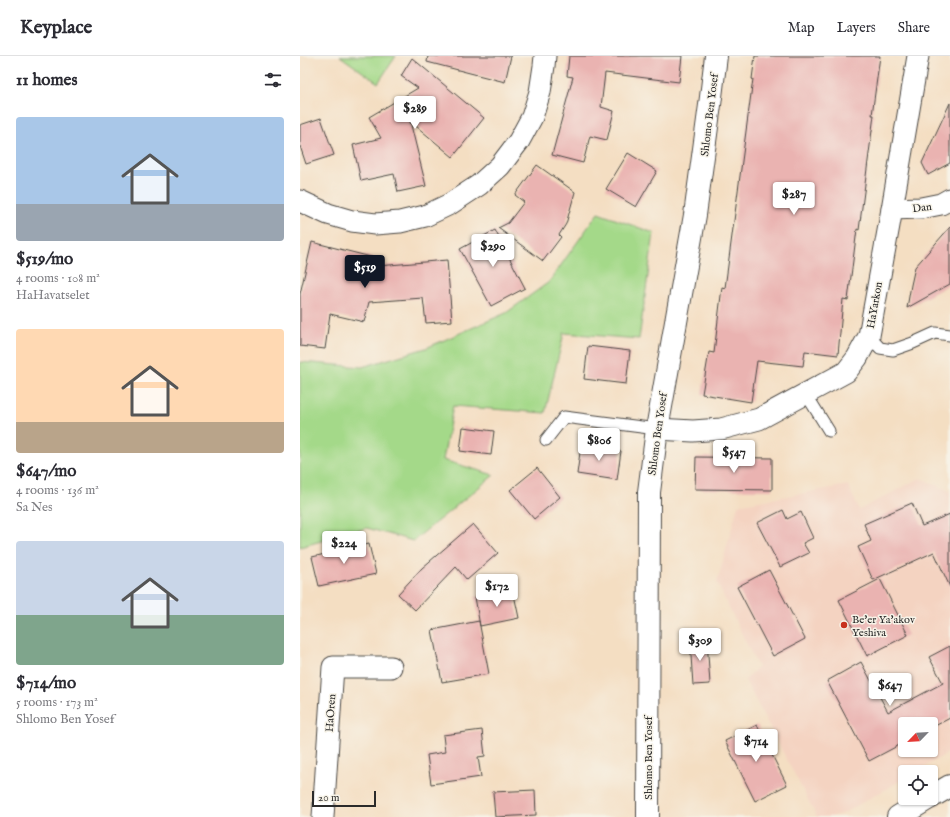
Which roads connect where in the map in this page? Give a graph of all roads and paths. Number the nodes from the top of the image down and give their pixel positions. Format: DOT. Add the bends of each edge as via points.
graph roads {
  1 [pos="545,56"];
  2 [pos="716,56"];
  3 [pos="918,56"];
  4 [pos="950,199"];
  5 [pos="300,201"];
  6 [pos="892,209"];
  7 [pos="950,335"];
  8 [pos="869,336"];
  9 [pos="806,394"];
  10 [pos="657,429"];
  11 [pos="829,431"];
  12 [pos="546,440"];
  13 [pos="391,667"];
  14 [pos="950,786"];
  15 [pos="938,793"];
  16 [pos="918,805"];
  17 [pos="323,817"];
  18 [pos="648,817"];
  19 [pos="898,817"];
  1 -- 5 [label="street" via="540,92 532,117 519,141 500,166 450,204 425,216 375,224 328,214"];
  2 -- 10 [label="main road, Shlomo Ben Yosef" via="695,215"];
  3 -- 6 [label="street, HaYarkon"];
  4 -- 6 [label="street, Dan" via="941,204 921,208"];
  6 -- 8 [label="street, HaYarkon"];
  7 -- 8 [label="lane" via="935,333 893,350 880,348"];
  8 -- 9 [label="street, HaYarkon" via="846,372"];
  9 -- 10 [label="street, HaYarkon" via="759,419 721,429"];
  9 -- 11 [label="lane"];
  10 -- 12 [label="lane" via="564,417"];
  10 -- 18 [label="main road, Shlomo Ben Yosef" via="649,492"];
  13 -- 17 [label="street, HaOren" via="333,667"];
  14 -- 15 [label="main road"];
  16 -- 19 [label="main road"];
}
